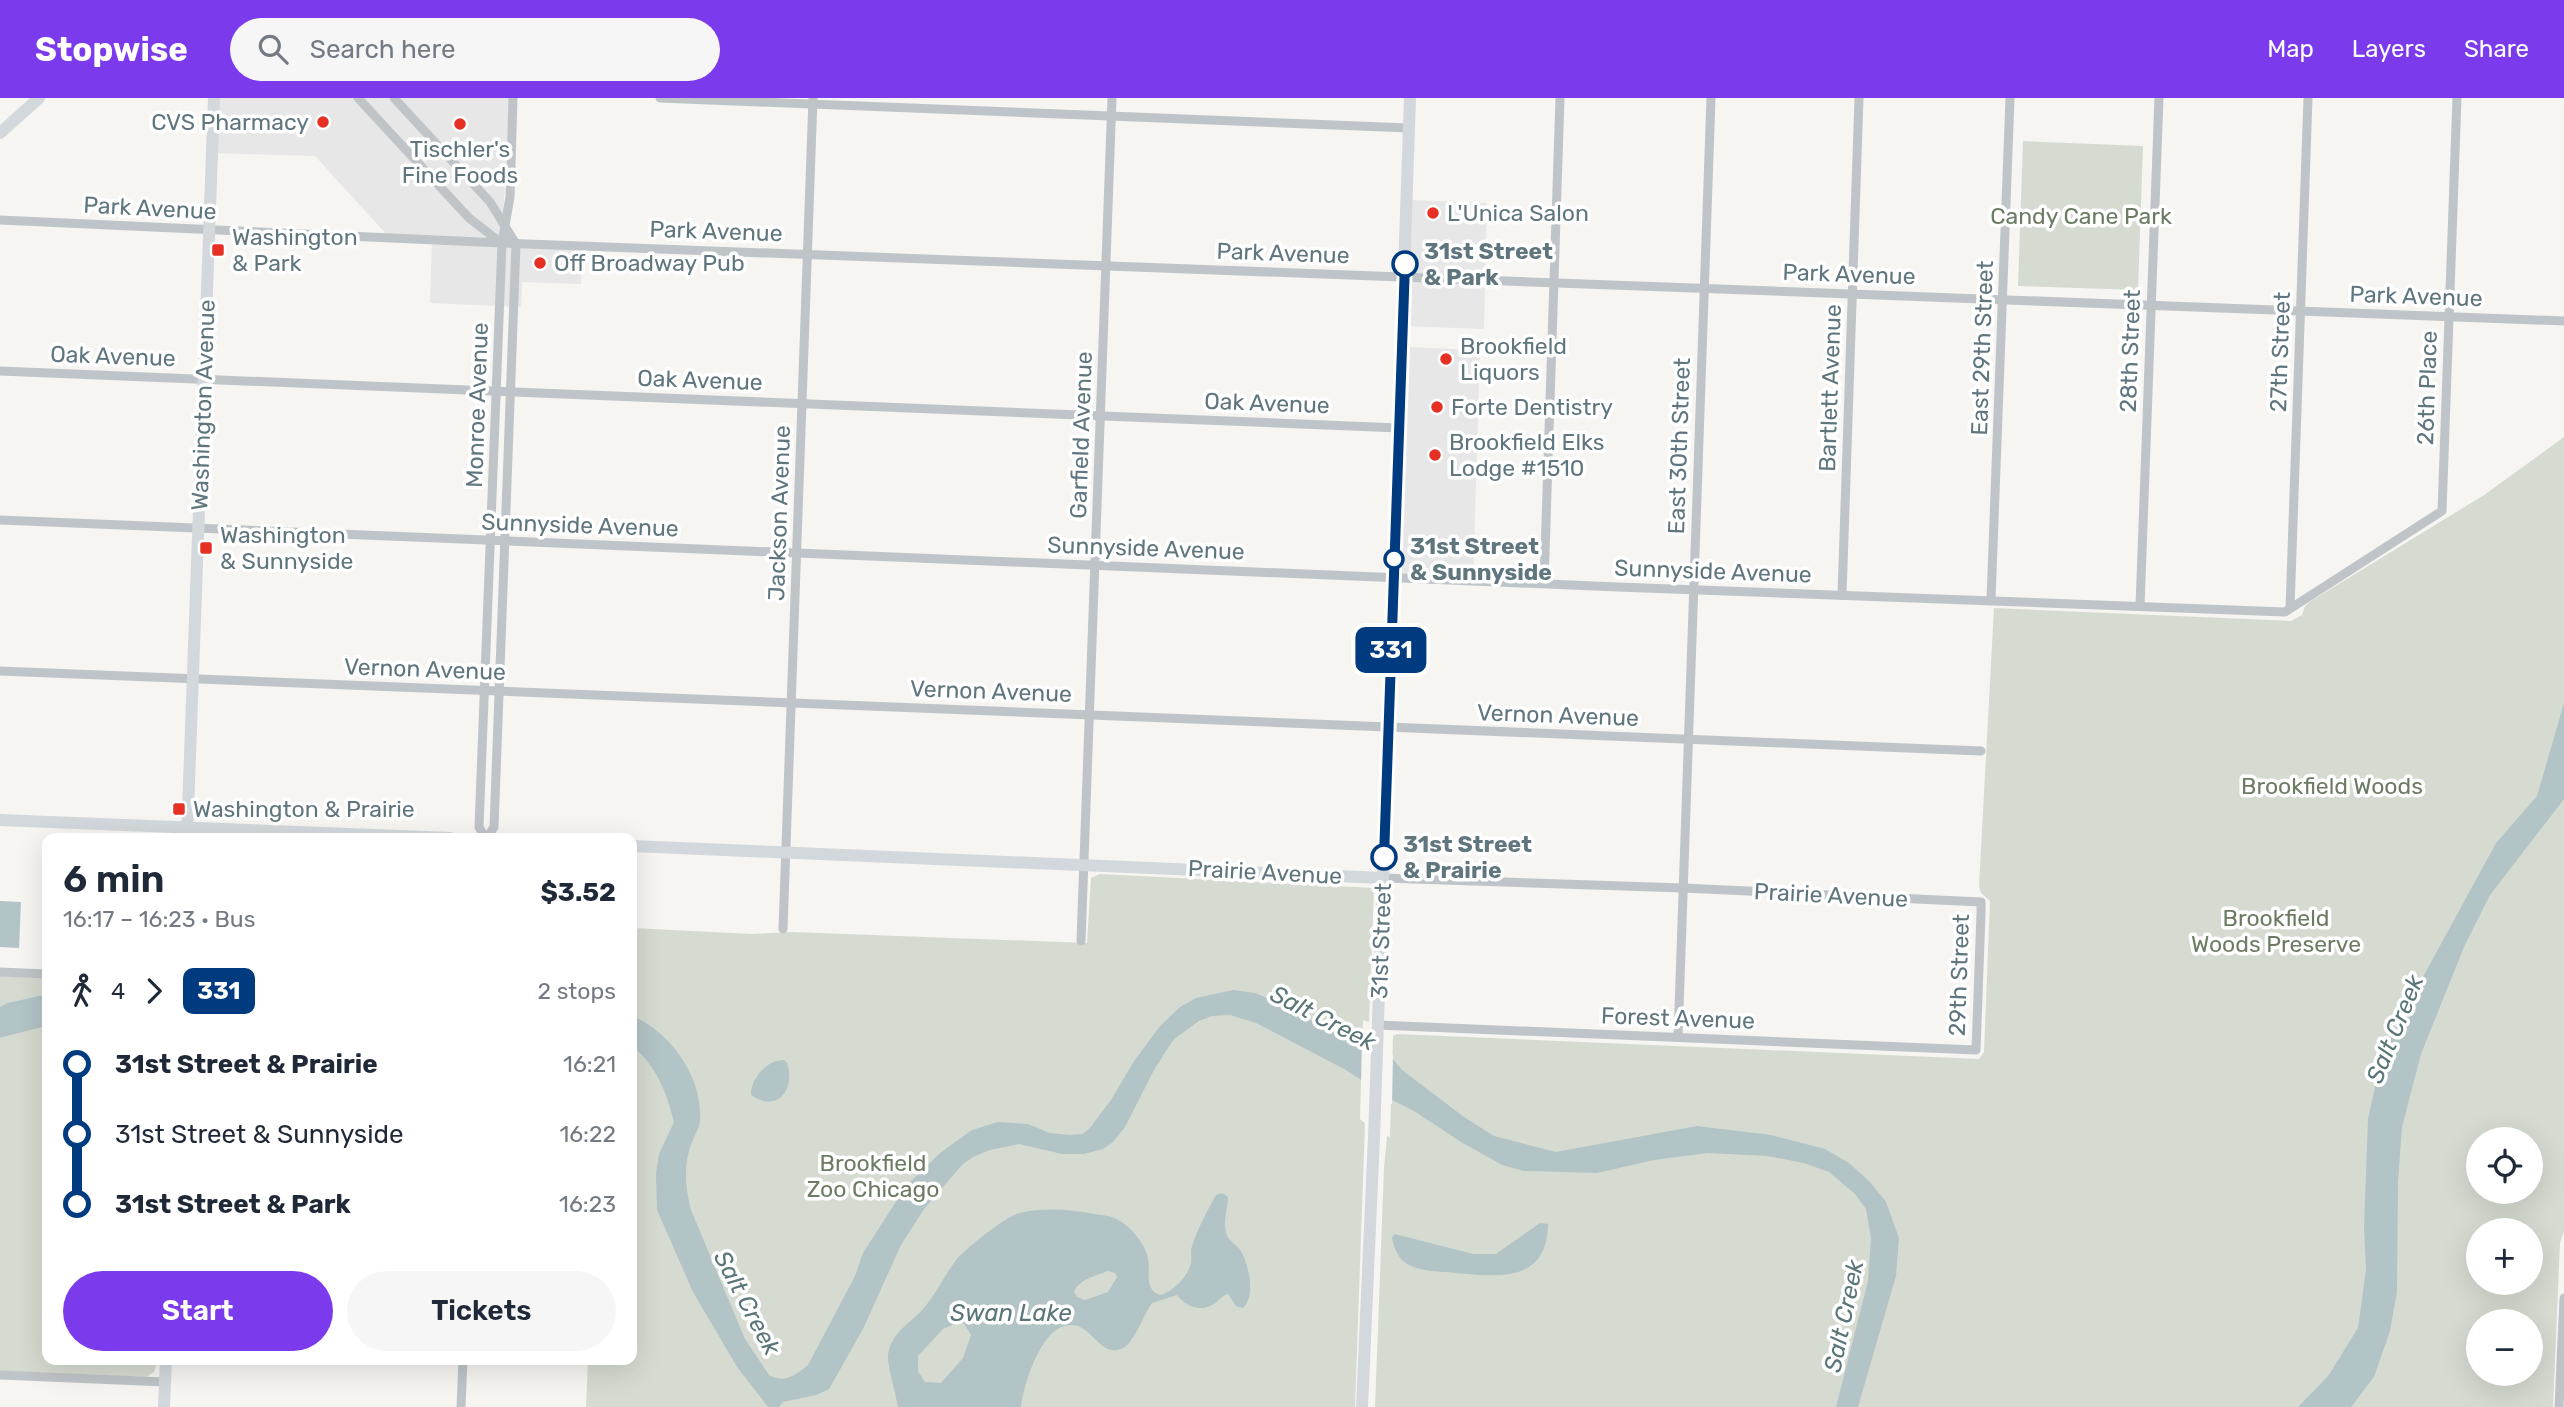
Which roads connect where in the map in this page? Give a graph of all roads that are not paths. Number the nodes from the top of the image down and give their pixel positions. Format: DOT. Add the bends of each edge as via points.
graph roads {
  1 [pos="38,98"];
  2 [pos="214,98"];
  3 [pos="358,98"];
  4 [pos="394,98"];
  5 [pos="513,98"];
  6 [pos="660,98"];
  7 [pos="1112,98"];
  8 [pos="1410,98"];
  9 [pos="1560,98"];
  10 [pos="1711,98"];
  11 [pos="1859,98"];
  12 [pos="2010,98"];
  13 [pos="2159,98"];
  14 [pos="2308,98"];
  15 [pos="2457,98"];
  16 [pos="813,101"];
  17 [pos="1112,116"];
  18 [pos="1409,128"];
  19 [pos="0,133"];
  20 [pos="0,220"];
  21 [pos="504,224"];
  22 [pos="209,230"];
  23 [pos="502,243"];
  24 [pos="516,244"];
  25 [pos="808,254"];
  26 [pos="1106,266"];
  27 [pos="1404,277"];
  28 [pos="1555,281"];
  29 [pos="1704,287"];
  30 [pos="1852,293"];
  31 [pos="2003,300"];
  32 [pos="2151,305"];
  33 [pos="2300,311"];
  34 [pos="2449,317"];
  35 [pos="2564,321"];
  36 [pos="0,371"];
  37 [pos="204,379"];
  38 [pos="496,391"];
  39 [pos="510,392"];
  40 [pos="802,404"];
  41 [pos="1102,415"];
  42 [pos="1399,428"];
  43 [pos="0,520"];
  44 [pos="199,528"];
  45 [pos="491,541"];
  46 [pos="504,542"];
  47 [pos="797,553"];
  48 [pos="1096,565"];
  49 [pos="1394,577"];
  50 [pos="1544,583"];
  51 [pos="1693,590"];
  52 [pos="1842,595"];
  53 [pos="1991,600"];
  54 [pos="2140,606"];
  55 [pos="2290,608"];
  56 [pos="0,671"];
  57 [pos="193,679"];
  58 [pos="485,691"];
  59 [pos="499,691"];
  60 [pos="792,703"];
  61 [pos="1091,715"];
  62 [pos="1388,727"];
  63 [pos="1688,739"];
  64 [pos="1981,751"];
  65 [pos="0,820"];
  66 [pos="188,833"];
  67 [pos="483,833"];
  68 [pos="490,833"];
  69 [pos="637,846"];
  70 [pos="786,853"];
  71 [pos="1086,864"];
  72 [pos="1383,878"];
  73 [pos="1683,888"];
  74 [pos="1982,902"];
  75 [pos="783,929"];
  76 [pos="1081,941"];
  77 [pos="0,972"];
  78 [pos="42,974"];
  79 [pos="1378,1024"];
  80 [pos="1678,1037"];
  81 [pos="1976,1050"];
  82 [pos="2564,1298"];
  83 [pos="166,1365"];
  84 [pos="463,1365"];
  85 [pos="0,1375"];
  86 [pos="2562,1376"];
  87 [pos="165,1381"];
  88 [pos="164,1407"];
  89 [pos="461,1407"];
  90 [pos="1362,1407"];
  91 [pos="2559,1407"];
  1 -- 19 [label="street"];
  2 -- 22 [label="street, Washington Avenue"];
  3 -- 23 [label="street" via="469,218"];
  4 -- 21 [label="street" via="490,202"];
  5 -- 21 [label="street, Monroe Avenue" via="510,197"];
  6 -- 16 [label="street"];
  7 -- 17 [label="street, Garfield Avenue"];
  8 -- 18 [label="street, 31st Street"];
  9 -- 28 [label="street"];
  10 -- 29 [label="street, East 30th Street"];
  11 -- 30 [label="street, Bartlett Avenue"];
  12 -- 31 [label="street, East 29th Street"];
  13 -- 32 [label="street, 28th Street"];
  14 -- 33 [label="street, 27th Street"];
  15 -- 34 [label="street, 26th Place"];
  16 -- 17 [label="street"];
  16 -- 25 [label="street, Jackson Avenue"];
  17 -- 18 [label="street"];
  17 -- 26 [label="street, Garfield Avenue"];
  18 -- 27 [label="street, 31st Street"];
  20 -- 22 [label="street, Park Avenue"];
  21 -- 23 [label="street, Monroe Avenue"];
  21 -- 24 [label="street"];
  22 -- 23 [label="street, Park Avenue"];
  22 -- 37 [label="street, Washington Avenue"];
  23 -- 24 [label="street, Park Avenue"];
  23 -- 38 [label="street, Monroe Avenue"];
  24 -- 25 [label="street, Park Avenue"];
  24 -- 39 [label="street, Monroe Avenue"];
  25 -- 26 [label="street, Park Avenue"];
  25 -- 40 [label="street, Jackson Avenue"];
  26 -- 27 [label="street, Park Avenue"];
  26 -- 41 [label="street, Garfield Avenue"];
  27 -- 28 [label="street, Park Avenue"];
  27 -- 42 [label="street, 31st Street"];
  28 -- 29 [label="street, Park Avenue"];
  28 -- 50 [label="street"];
  29 -- 30 [label="street, Park Avenue"];
  29 -- 51 [label="street, East 30th Street"];
  30 -- 31 [label="street, Park Avenue"];
  30 -- 52 [label="street, Bartlett Avenue"];
  31 -- 32 [label="street, Park Avenue"];
  31 -- 53 [label="street, East 29th Street"];
  32 -- 33 [label="street, Park Avenue"];
  32 -- 54 [label="street, 28th Street"];
  33 -- 34 [label="street, Park Avenue"];
  33 -- 55 [label="street, 27th Street"];
  34 -- 35 [label="street, Park Avenue"];
  34 -- 55 [label="street, 26th Place" via="2442,511"];
  36 -- 37 [label="street, Oak Avenue"];
  37 -- 38 [label="street, Oak Avenue"];
  37 -- 44 [label="street, Washington Avenue"];
  38 -- 39 [label="street, Oak Avenue"];
  38 -- 45 [label="street, Monroe Avenue"];
  39 -- 40 [label="street, Oak Avenue"];
  39 -- 46 [label="street, Monroe Avenue"];
  40 -- 41 [label="street, Oak Avenue"];
  40 -- 47 [label="street, Jackson Avenue"];
  41 -- 42 [label="street, Oak Avenue"];
  41 -- 48 [label="street, Garfield Avenue"];
  42 -- 49 [label="street, 31st Street"];
  43 -- 44 [label="street, Sunnyside Avenue"];
  44 -- 45 [label="street, Sunnyside Avenue"];
  44 -- 57 [label="street, Washington Avenue"];
  45 -- 46 [label="street, Sunnyside Avenue"];
  45 -- 58 [label="street, Monroe Avenue"];
  46 -- 47 [label="street, Sunnyside Avenue"];
  46 -- 59 [label="street, Monroe Avenue"];
  47 -- 48 [label="street, Sunnyside Avenue"];
  47 -- 60 [label="street, Jackson Avenue"];
  48 -- 49 [label="street, Sunnyside Avenue"];
  48 -- 61 [label="street, Garfield Avenue"];
  49 -- 50 [label="street, Sunnyside Avenue"];
  49 -- 62 [label="street, 31st Street"];
  50 -- 51 [label="street, Sunnyside Avenue"];
  51 -- 52 [label="street, Sunnyside Avenue"];
  51 -- 63 [label="street, East 30th Street"];
  52 -- 53 [label="street, Sunnyside Avenue"];
  53 -- 54 [label="street, Sunnyside Avenue"];
  54 -- 55 [label="street, Sunnyside Avenue"];
  56 -- 57 [label="street, Vernon Avenue"];
  57 -- 58 [label="street, Vernon Avenue"];
  57 -- 66 [label="street, Washington Avenue"];
  58 -- 59 [label="street, Vernon Avenue"];
  58 -- 67 [label="street, Monroe Avenue"];
  59 -- 60 [label="street, Vernon Avenue"];
  59 -- 68 [label="street, Monroe Avenue" via="494,827"];
  60 -- 61 [label="street, Vernon Avenue"];
  60 -- 70 [label="street, Jackson Avenue"];
  61 -- 62 [label="street, Vernon Avenue"];
  61 -- 71 [label="street, Garfield Avenue"];
  62 -- 63 [label="street, Vernon Avenue"];
  62 -- 72 [label="street, 31st Street"];
  63 -- 64 [label="street, Vernon Avenue"];
  63 -- 73 [label="street, East 30th Street"];
  65 -- 66 [label="street"];
  69 -- 70 [label="street, Prairie Avenue"];
  70 -- 71 [label="street, Prairie Avenue"];
  70 -- 75 [label="street, Jackson Avenue"];
  71 -- 72 [label="street, Prairie Avenue"];
  71 -- 76 [label="street, Garfield Avenue"];
  72 -- 73 [label="street, Prairie Avenue"];
  72 -- 79 [label="street, 31st Street"];
  73 -- 74 [label="street, Prairie Avenue"];
  73 -- 80 [label="street, East 30th Street"];
  74 -- 81 [label="street, 29th Street"];
  77 -- 78 [label="street"];
  79 -- 80 [label="street, Forest Avenue"];
  79 -- 90 [label="street, 31st Street"];
  80 -- 81 [label="street, Forest Avenue"];
  82 -- 86 [label="street"];
  83 -- 87 [label="street"];
  84 -- 89 [label="street"];
  85 -- 87 [label="street"];
  86 -- 91 [label="street"];
  87 -- 88 [label="street"];
}
